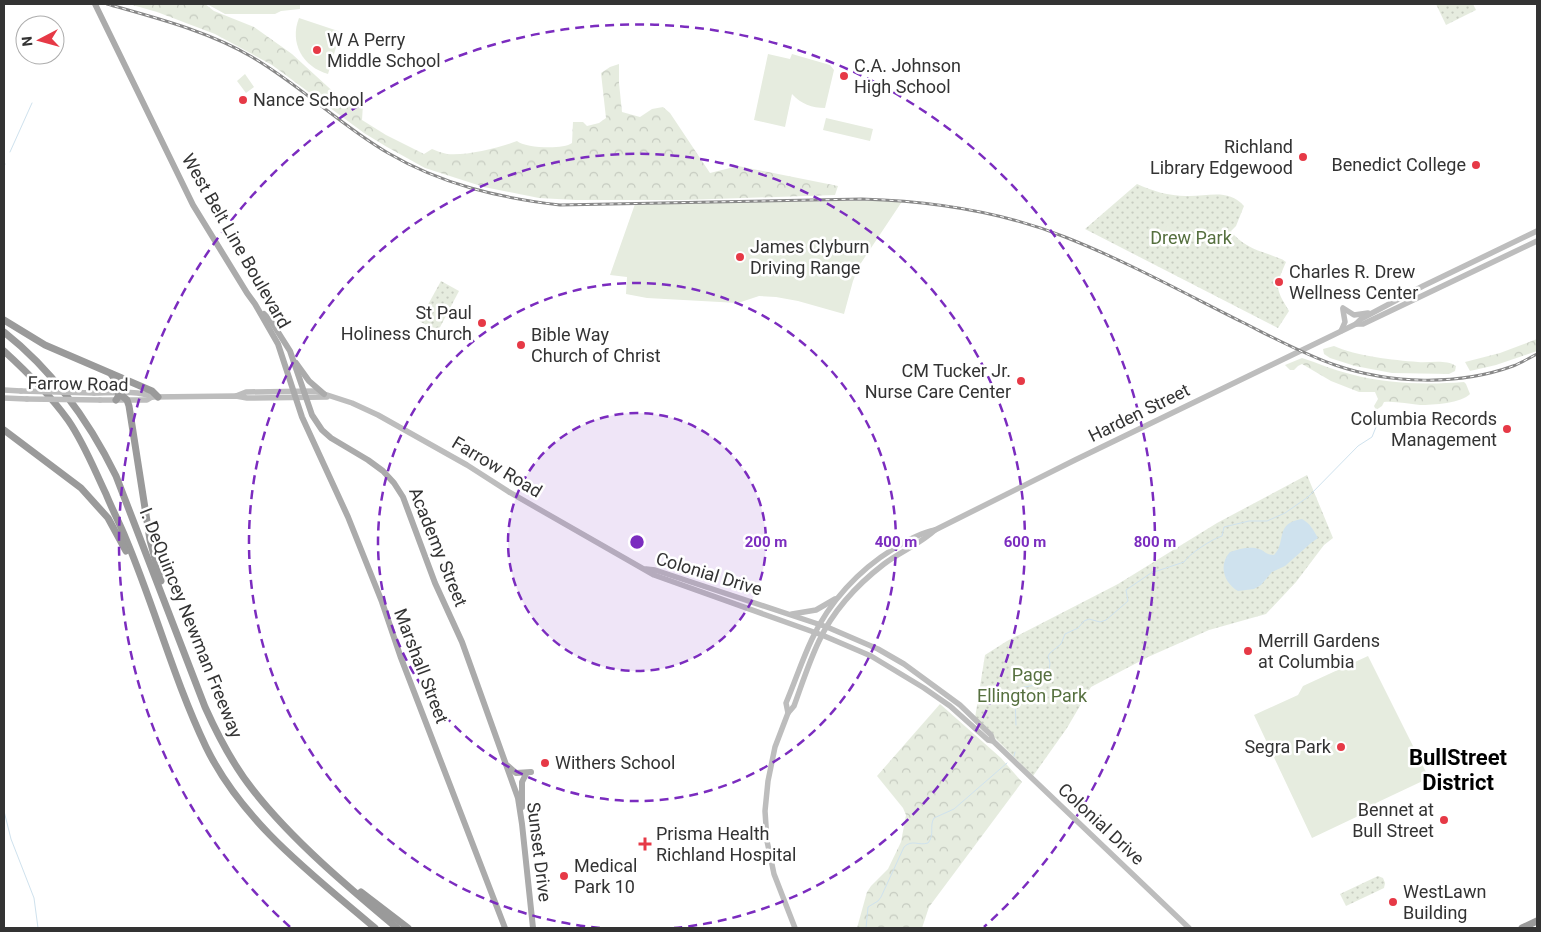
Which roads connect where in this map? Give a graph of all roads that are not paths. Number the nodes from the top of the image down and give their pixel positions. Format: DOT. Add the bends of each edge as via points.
graph roads {
  1 [pos="95,4"];
  2 [pos="1537,232"];
  3 [pos="1537,241"];
  4 [pos="1379,309"];
  5 [pos="259,310"];
  6 [pos="4,320"];
  7 [pos="1356,324"];
  8 [pos="4,332"];
  9 [pos="1340,332"];
  10 [pos="4,351"];
  11 [pos="294,360"];
  12 [pos="111,374"];
  13 [pos="4,390"];
  14 [pos="295,394"];
  15 [pos="305,394"];
  16 [pos="324,394"];
  17 [pos="118,397"];
  18 [pos="155,397"];
  19 [pos="332,397"];
  20 [pos="4,398"];
  21 [pos="127,400"];
  22 [pos="302,417"];
  23 [pos="4,430"];
  24 [pos="326,434"];
  25 [pos="313,441"];
  26 [pos="935,530"];
  27 [pos="644,569"];
  28 [pos="140,576"];
  29 [pos="840,595"];
  30 [pos="788,614"];
  31 [pos="820,624"];
  32 [pos="827,627"];
  33 [pos="815,633"];
  34 [pos="822,635"];
  35 [pos="182,646"];
  36 [pos="788,713"];
  37 [pos="993,741"];
  38 [pos="504,760"];
  39 [pos="511,780"];
  40 [pos="521,816"];
  41 [pos="348,885"];
  42 [pos="342,900"];
  43 [pos="1537,921"];
  44 [pos="794,926"];
  45 [pos="371,928"];
  46 [pos="375,928"];
  47 [pos="397,928"];
  48 [pos="408,928"];
  49 [pos="505,928"];
  50 [pos="533,928"];
  51 [pos="801,928"];
  52 [pos="1189,928"];
  53 [pos="1522,928"];
  1 -- 5 [label="main road, West Belt Line Boulevard" via="193,205"];
  2 -- 4 [label="main road, Harden Street"];
  3 -- 7 [label="main road, Harden Street" via="1427,295 1363,324"];
  4 -- 7 [label="main road, Harden Street"];
  4 -- 9 [label="main road" via="1356,316 1343,308 1345,322"];
  5 -- 11 [label="main road, Academy Street" via="284,338"];
  5 -- 14 [label="main road, West Belt Line Boulevard" via="278,344"];
  6 -- 12 [label="highway" via="45,345"];
  7 -- 9 [label="main road, Harden Street"];
  8 -- 35 [label="highway, I. DeQuincey Newman Freeway" via="59,386 102,448"];
  9 -- 26 [label="main road, Harden Street"];
  10 -- 28 [label="highway, I. DeQuincey Newman Freeway" via="68,420 82,443"];
  11 -- 15 [label="main road, Academy Street"];
  11 -- 16 [label="main road" via="309,381"];
  12 -- 17 [label="highway" via="116,381"];
  12 -- 18 [label="highway" via="152,392"];
  13 -- 17 [label="main road, Farrow Road, bridge" via="94,393"];
  14 -- 15 [label="main road, Farrow Road"];
  14 -- 18 [label="main road, Farrow Road" via="246,392 236,396"];
  14 -- 22 [label="main road, West Belt Line Boulevard"];
  15 -- 16 [label="main road, Farrow Road" via="315,391"];
  15 -- 19 [label="main road, Farrow Road"];
  15 -- 24 [label="main road, Academy Street" via="312,415"];
  16 -- 19 [label="main road, Farrow Road"];
  17 -- 18 [label="main road, Farrow Road"];
  17 -- 20 [label="main road, Farrow Road, bridge" via="100,400"];
  17 -- 21 [label="highway"];
  18 -- 21 [label="main road, Farrow Road"];
  19 -- 27 [label="main road, Farrow Road" via="378,415"];
  21 -- 35 [label="highway" via="150,540"];
  22 -- 25 [label="main road, Marshall Street"];
  23 -- 28 [label="highway" via="92,498 115,530"];
  24 -- 25 [label="main road"];
  24 -- 38 [label="main road, Academy Street" via="383,471 403,497 462,642"];
  25 -- 49 [label="main road, Marshall Street" via="382,602"];
  26 -- 29 [label="main road, Harden Street" via="913,538 879,558"];
  26 -- 32 [label="main road, Harden Street" via="875,571"];
  27 -- 30 [label="main road, Colonial Drive"];
  27 -- 33 [label="main road, Colonial Drive"];
  28 -- 42 [label="highway, I. DeQuincey Newman Freeway" via="176,674 207,748 222,774 276,842"];
  29 -- 30 [label="main road" via="816,610"];
  29 -- 31 [label="main road, Harden Street"];
  30 -- 31 [label="main road, Colonial Drive"];
  31 -- 32 [label="main road, Colonial Drive"];
  31 -- 33 [label="main road, Harden Street"];
  32 -- 34 [label="main road, Harden Street"];
  32 -- 37 [label="main road, Colonial Drive" via="904,664 960,704"];
  33 -- 34 [label="main road, Colonial Drive"];
  33 -- 36 [label="main road, Harden Street" via="786,704"];
  34 -- 36 [label="main road, Harden Street" via="794,706"];
  34 -- 37 [label="main road, Colonial Drive" via="903,675 950,706"];
  35 -- 41 [label="highway, I. DeQuincey Newman Freeway" via="221,742 252,790 282,824"];
  36 -- 44 [label="main road, Harden Street" via="771,764 765,811 774,874"];
  37 -- 52 [label="main road, Colonial Drive"];
  38 -- 39 [label="main road, Academy Street"];
  38 -- 40 [label="main road" via="514,773 528,773 522,782"];
  39 -- 40 [label="main road, Sunset Drive"];
  40 -- 50 [label="main road, Sunset Drive"];
  41 -- 47 [label="highway, I. DeQuincey Newman Freeway"];
  41 -- 48 [label="highway"];
  42 -- 45 [label="highway"];
  42 -- 46 [label="highway, I. DeQuincey Newman Freeway"];
  43 -- 53 [label="highway"];
  44 -- 51 [label="main road, Harden Street"];
}
